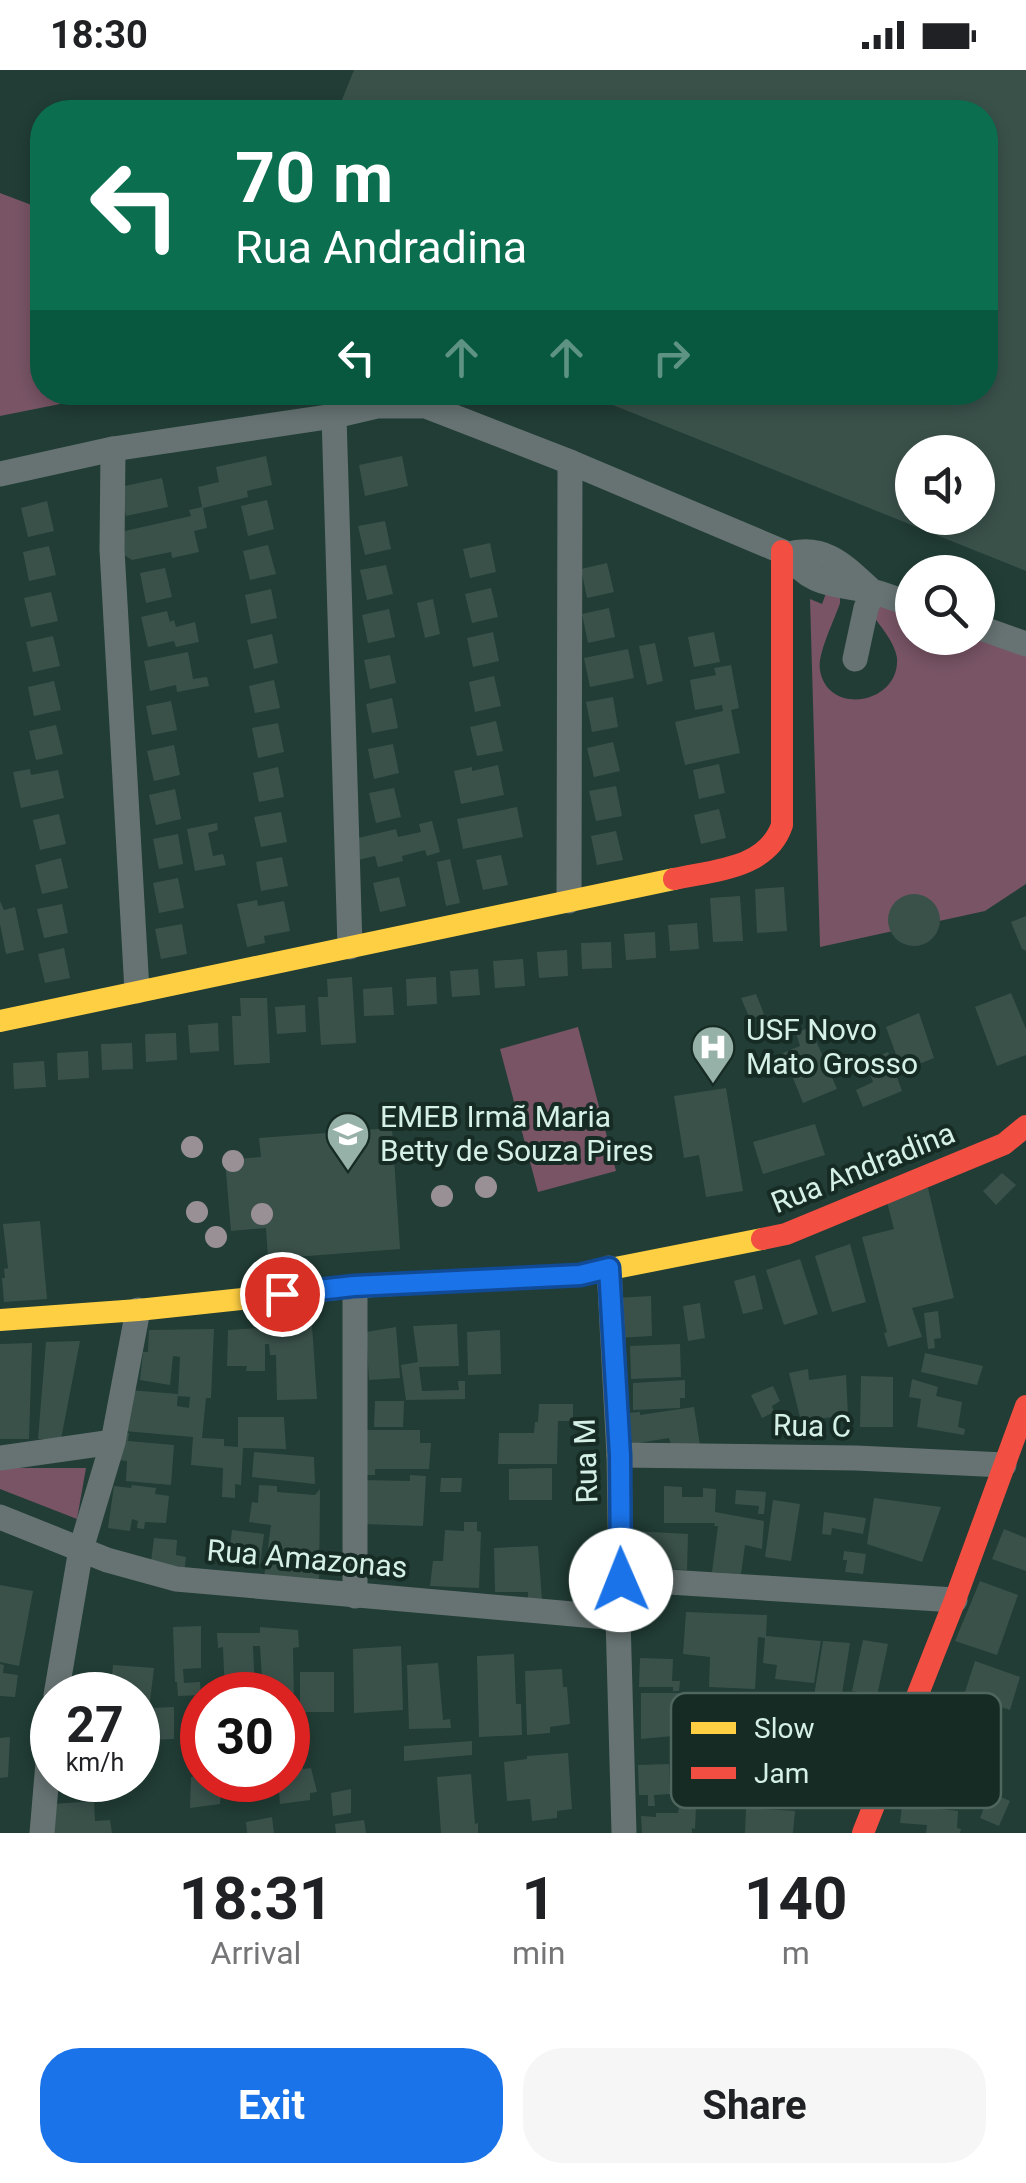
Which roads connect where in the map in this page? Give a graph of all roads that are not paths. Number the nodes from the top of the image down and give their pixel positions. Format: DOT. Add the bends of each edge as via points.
graph roads {
  1 [pos="334,416"];
  2 [pos="112,448"];
  3 [pos="570,462"];
  4 [pos="0,474"];
  5 [pos="785,552"];
  6 [pos="873,592"];
  7 [pos="895,599"];
  8 [pos="995,633"];
  9 [pos="1026,644"];
  10 [pos="855,659"];
  11 [pos="570,901"];
  12 [pos="350,946"];
  13 [pos="137,992"];
  14 [pos="0,1020"];
  15 [pos="1026,1126"];
  16 [pos="609,1268"];
  17 [pos="354,1286"];
  18 [pos="138,1310"];
  19 [pos="0,1320"];
  20 [pos="1026,1406"];
  21 [pos="112,1442"];
  22 [pos="620,1455"];
  23 [pos="0,1458"];
  24 [pos="1004,1465"];
  25 [pos="0,1517"];
  26 [pos="81,1548"];
  27 [pos="621,1580"];
  28 [pos="355,1596"];
  29 [pos="954,1600"];
  30 [pos="618,1618"];
  31 [pos="60,1672"];
  32 [pos="918,1693"];
  33 [pos="45,1802"];
  34 [pos="873,1808"];
  35 [pos="42,1833"];
  36 [pos="624,1833"];
  37 [pos="863,1833"];
  1 -- 2 [label="street"];
  1 -- 3 [label="street" via="377,406 426,406"];
  1 -- 12 [label="street"];
  2 -- 4 [label="street"];
  2 -- 13 [label="street"];
  3 -- 5 [label="street"];
  3 -- 11 [label="street"];
  5 -- 6 [label="street" via="807,550 839,561"];
  5 -- 11 [label="street" via="778,839 744,864"];
  6 -- 7 [label="street"];
  6 -- 10 [label="street"];
  8 -- 9 [label="street"];
  11 -- 12 [label="street"];
  12 -- 13 [label="street"];
  13 -- 14 [label="street"];
  15 -- 16 [label="street, Rua Andradina" via="1004,1144 786,1234"];
  16 -- 17 [label="street, Rua Andradina"];
  16 -- 22 [label="street, Rua M"];
  17 -- 18 [label="street, Rua Andradina"];
  17 -- 28 [label="street"];
  18 -- 19 [label="street, Rua Andradina"];
  18 -- 21 [label="street"];
  20 -- 24 [label="street"];
  21 -- 23 [label="street"];
  21 -- 26 [label="street"];
  22 -- 24 [label="street, Rua C"];
  22 -- 27 [label="street, Rua M"];
  24 -- 29 [label="street"];
  25 -- 26 [label="street, Rua Amazonas"];
  26 -- 28 [label="street, Rua Amazonas" via="176,1580"];
  26 -- 31 [label="street"];
  27 -- 29 [label="street"];
  27 -- 30 [label="street, Rua M"];
  28 -- 30 [label="street, Rua Amazonas"];
  29 -- 32 [label="street"];
  30 -- 36 [label="street, Rua M"];
  33 -- 35 [label="street"];
  34 -- 37 [label="street"];
}
